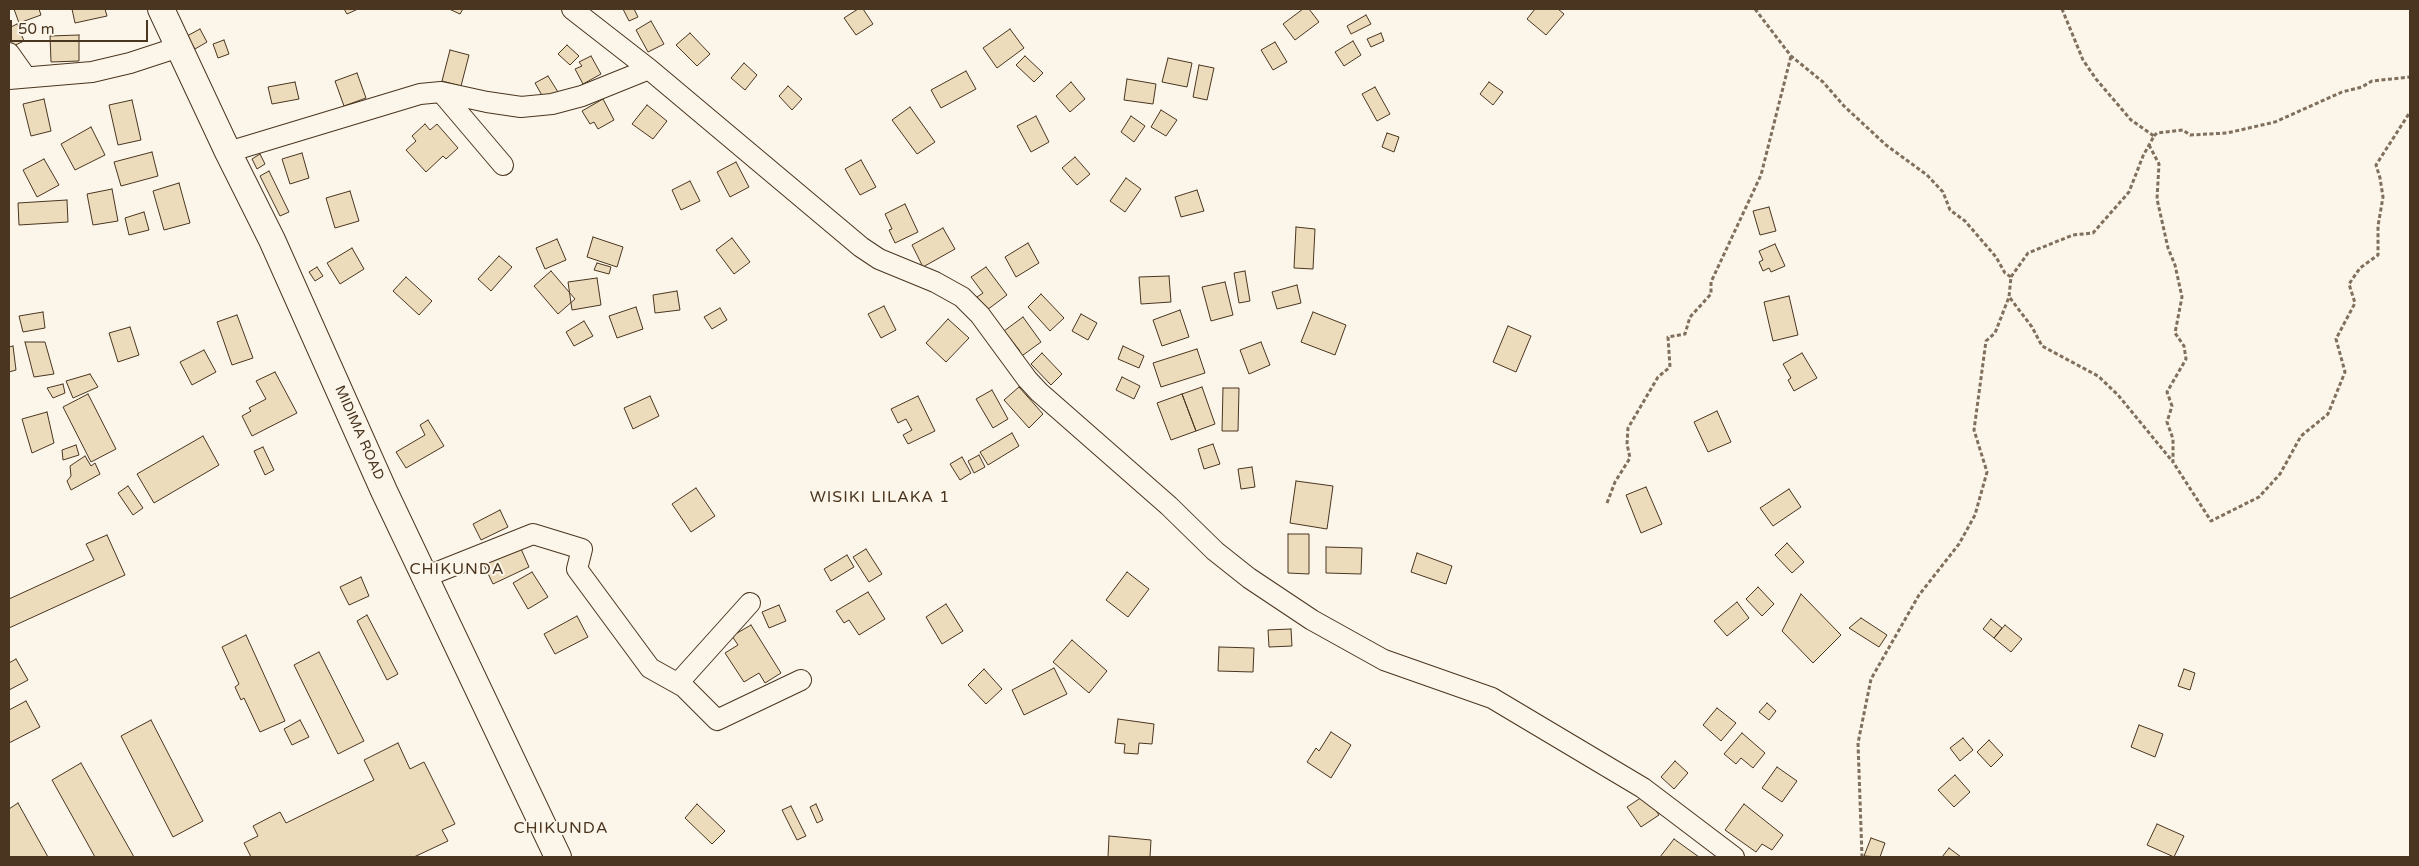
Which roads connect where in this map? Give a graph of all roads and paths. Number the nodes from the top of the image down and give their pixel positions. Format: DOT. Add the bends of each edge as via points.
graph roads {
  1 [pos="161,9"];
  2 [pos="572,9"];
  3 [pos="1755,9"];
  4 [pos="2062,9"];
  5 [pos="178,47"];
  6 [pos="9,53"];
  7 [pos="1791,56"];
  8 [pos="649,69"];
  9 [pos="2410,76"];
  10 [pos="17,78"];
  11 [pos="441,92"];
  12 [pos="2410,112"];
  13 [pos="2154,136"];
  14 [pos="2149,145"];
  15 [pos="228,152"];
  16 [pos="503,165"];
  17 [pos="2011,277"];
  18 [pos="2009,297"];
  19 [pos="2173,462"];
  20 [pos="1607,503"];
  21 [pos="425,577"];
  22 [pos="750,603"];
  23 [pos="801,680"];
  24 [pos="684,687"];
  25 [pos="558,857"];
  26 [pos="1734,857"];
  27 [pos="1862,857"];
  1 -- 5 [label="main road, MIDIMA ROAD"];
  2 -- 8 [label="street"];
  3 -- 7 [label="path"];
  4 -- 13 [label="path" via="2083,60 2096,79 2131,120"];
  5 -- 10 [label="street" via="92,72"];
  5 -- 15 [label="main road, MIDIMA ROAD"];
  6 -- 10 [label="street"];
  7 -- 17 [label="path" via="1823,82 1886,145 1927,175 1943,192 1950,210 1965,221"];
  7 -- 20 [label="path" via="1761,175 1711,282 1711,294 1690,317 1685,334 1668,337 1670,367 1658,377 1628,428 1630,458"];
  8 -- 11 [label="street" via="582,96 552,104 521,107"];
  8 -- 26 [label="street" via="861,247 879,259 962,297 980,315 1039,392 1250,578 1312,620 1384,660 1492,698 1643,788"];
  9 -- 13 [label="path" via="2372,81 2274,122 2227,133 2190,135 2183,130"];
  11 -- 15 [label="street" via="420,94"];
  11 -- 16 [label="street"];
  12 -- 19 [label="path" via="2376,165 2383,197 2378,226 2378,256 2360,268 2349,284 2355,303 2336,339 2345,372 2328,414 2301,436 2280,474 2259,496 2211,521"];
  13 -- 14 [label="path"];
  14 -- 17 [label="path" via="2129,192 2093,233 2073,235 2028,253"];
  14 -- 19 [label="path" via="2159,164 2157,199 2182,297 2175,334 2184,346 2186,359 2167,392 2172,406 2167,422 2173,439"];
  15 -- 21 [label="main road, MIDIMA ROAD" via="272,240"];
  17 -- 18 [label="path"];
  18 -- 19 [label="path" via="2042,346 2098,376 2118,395"];
  18 -- 27 [label="path" via="1995,334 1986,341 1974,430 1987,472 1975,515 1959,544 1919,595 1871,679 1858,743"];
  21 -- 24 [label="street" via="533,534 582,549 576,569 650,668"];
  21 -- 25 [label="main road, MIDIMA ROAD"];
  22 -- 24 [label="street" via="679,682"];
  23 -- 24 [label="street" via="717,720"];
}
